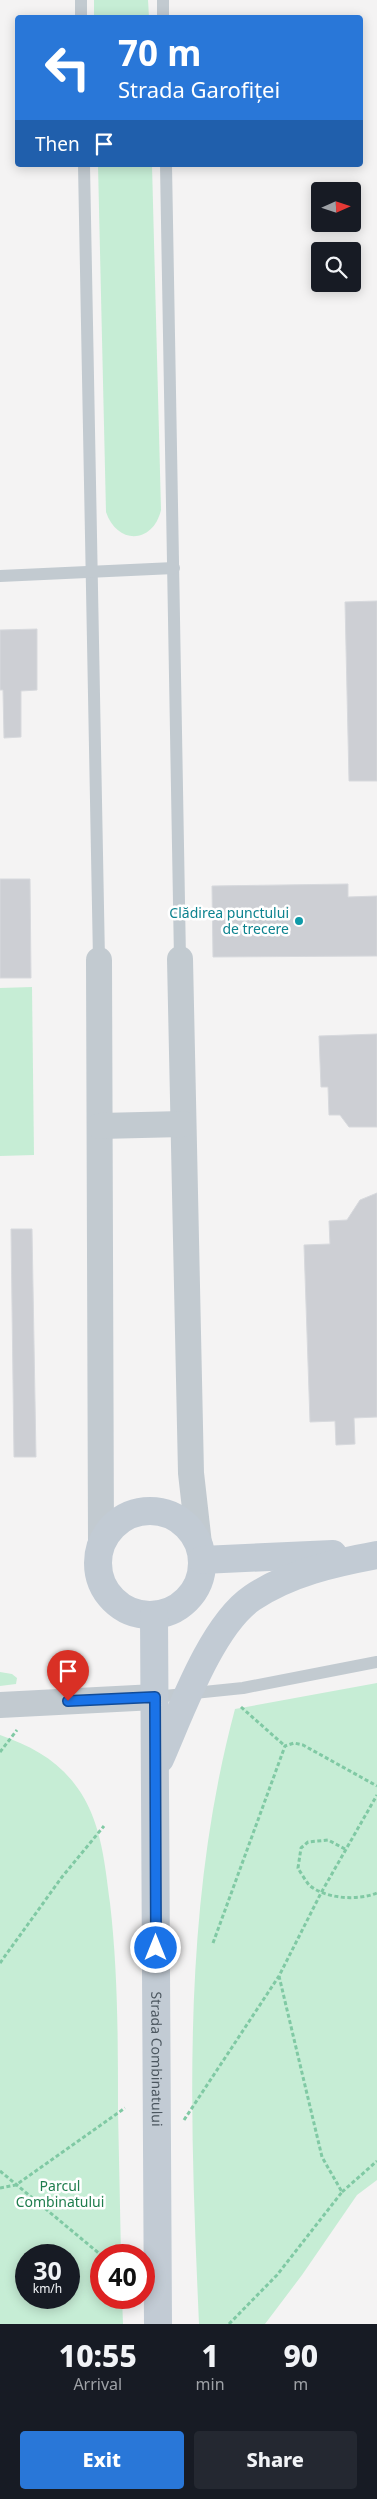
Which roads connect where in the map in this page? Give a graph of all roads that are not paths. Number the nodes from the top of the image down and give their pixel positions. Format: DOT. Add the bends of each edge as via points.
graph roads {
  1 [pos="81,0"];
  2 [pos="163,0"];
  3 [pos="81,15"];
  4 [pos="163,15"];
  5 [pos="84,167"];
  6 [pos="166,167"];
  7 [pos="174,568"];
  8 [pos="92,570"];
  9 [pos="0,576"];
  10 [pos="180,959"];
  11 [pos="100,960"];
  12 [pos="183,1124"];
  13 [pos="100,1126"];
  14 [pos="101,1543"];
  15 [pos="200,1552"];
  16 [pos="377,1554"];
  17 [pos="154,1614"];
  18 [pos="377,1662"];
  19 [pos="188,1694"];
  20 [pos="155,1697"];
  21 [pos="0,1705"];
  22 [pos="155,1769"];
  23 [pos="158,2324"];
  1 -- 3 [label="lane"];
  2 -- 4 [label="lane"];
  5 -- 8 [label="lane"];
  6 -- 7 [label="lane"];
  7 -- 8 [label="lane"];
  7 -- 10 [label="lane"];
  8 -- 9 [label="lane"];
  8 -- 11 [label="lane"];
  10 -- 12 [label="street"];
  11 -- 13 [label="street"];
  12 -- 13 [label="street"];
  12 -- 15 [label="street" via="191,1473"];
  13 -- 14 [label="street"];
  14 -- 15 [label="street" via="120,1519 150,1510 179,1519 190,1530"];
  14 -- 17 [label="street" via="98,1572 112,1599 139,1614"];
  15 -- 16 [label="street"];
  15 -- 17 [label="street" via="200,1576 194,1590 170,1611"];
  16 -- 19 [label="street" via="308,1571 277,1583 250,1599 229,1620"];
  17 -- 20 [label="street, Strada Combinatului"];
  18 -- 19 [label="lane" via="243,1688"];
  19 -- 20 [label="lane"];
  19 -- 22 [label="street"];
  20 -- 21 [label="street"];
  20 -- 22 [label="street, Strada Combinatului"];
  22 -- 23 [label="street, Strada Combinatului"];
}
